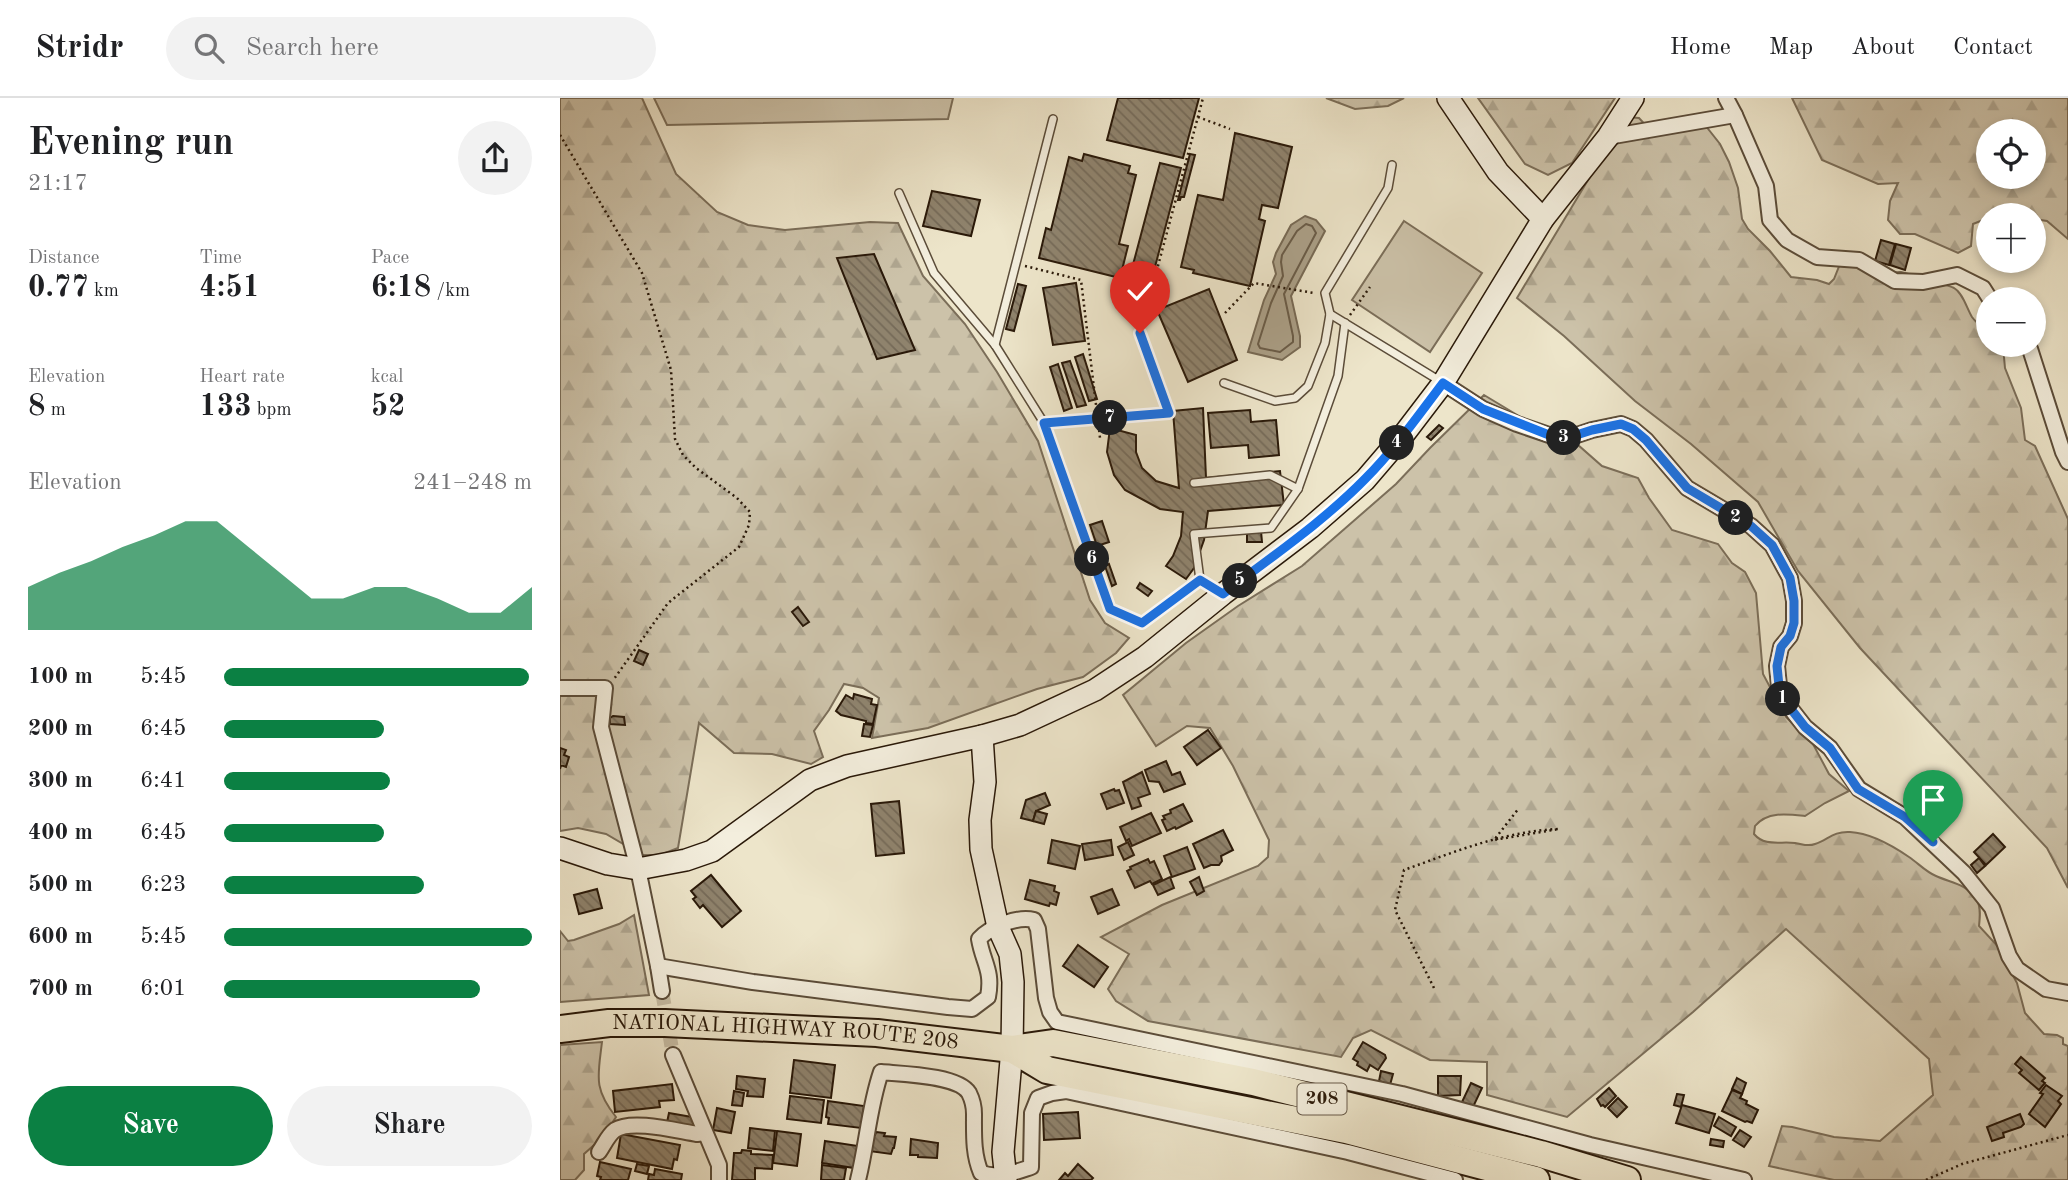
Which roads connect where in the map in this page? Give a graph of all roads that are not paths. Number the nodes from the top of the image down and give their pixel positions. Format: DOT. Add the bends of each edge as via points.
graph roads {
  1 [pos="1448,98"];
  2 [pos="1633,98"];
  3 [pos="1726,98"];
  4 [pos="1735,115"];
  5 [pos="1053,119"];
  6 [pos="1608,137"];
  7 [pos="1392,165"];
  8 [pos="899,193"];
  9 [pos="1543,219"];
  10 [pos="1981,287"];
  11 [pos="1330,314"];
  12 [pos="1345,323"];
  13 [pos="995,345"];
  14 [pos="2033,357"];
  15 [pos="1224,383"];
  16 [pos="1443,383"];
  17 [pos="2068,462"];
  18 [pos="1195,483"];
  19 [pos="1298,489"];
  20 [pos="1200,580"];
  21 [pos="1223,594"];
  22 [pos="560,688"];
  23 [pos="982,736"];
  24 [pos="560,848"];
  25 [pos="638,869"];
  26 [pos="998,927"];
  27 [pos="658,967"];
  28 [pos="662,991"];
  29 [pos="2068,993"];
  30 [pos="560,1030"];
  31 [pos="1012,1049"];
  32 [pos="673,1055"];
  33 [pos="705,1133"];
  34 [pos="599,1152"];
  35 [pos="1006,1178"];
  36 [pos="719,1180"];
  37 [pos="858,1180"];
  38 [pos="1455,1180"];
  39 [pos="1536,1180"];
  40 [pos="1627,1180"];
  41 [pos="1744,1180"];
  1 -- 9 [label="street" via="1498,172"];
  2 -- 6 [label="street"];
  3 -- 4 [label="street"];
  4 -- 6 [label="street"];
  4 -- 10 [label="street" via="1766,186 1770,220 1787,240 1817,257 1859,260 1895,281 1923,282 1957,275"];
  5 -- 13 [label="lane"];
  6 -- 9 [label="street"];
  7 -- 11 [label="lane" via="1388,188 1325,293"];
  8 -- 13 [label="lane" via="934,273"];
  9 -- 16 [label="street"];
  11 -- 12 [label="lane"];
  11 -- 15 [label="lane" via="1308,386 1295,398 1275,401"];
  12 -- 16 [label="lane"];
  12 -- 19 [label="lane" via="1339,376"];
  13 -- 20 [label="lane" via="1044,423 1110,609 1142,623"];
  14 -- 17 [label="street"];
  16 -- 21 [label="street" via="1365,480"];
  16 -- 29 [label="street" via="1483,409 1549,435 1567,438 1621,424 1633,429 1687,488 1751,526 1772,545 1790,578 1794,601 1794,623 1777,666 1784,700 1805,727 1830,748 1858,789 1905,817 1964,873 1992,908 2017,969 2046,989"];
  18 -- 19 [label="lane" via="1270,475"];
  19 -- 20 [label="lane" via="1271,528 1194,534"];
  20 -- 21 [label="lane"];
  21 -- 23 [label="street" via="1145,657 1095,690 1020,726"];
  22 -- 25 [label="street" via="605,688 601,727"];
  23 -- 25 [label="street" via="847,766 810,780 712,851"];
  23 -- 26 [label="street" via="981,849"];
  24 -- 25 [label="street"];
  25 -- 27 [label="street"];
  26 -- 27 [label="street" via="979,939 990,986 988,997 972,1009"];
  26 -- 31 [label="street" via="1010,954"];
  26 -- 41 [label="street" via="1024,918 1034,920 1046,998 1057,1022 1402,1094 1590,1145"];
  27 -- 28 [label="street"];
  30 -- 31 [label="highway, NATIONAL HIGHWAY ROUTE 208 / 208" via="609,1023 678,1024 877,1033"];
  31 -- 35 [label="street" via="1003,1152"];
  31 -- 39 [label="highway, NATIONAL HIGHWAY ROUTE 208 / 208" via="1046,1070 1346,1130"];
  31 -- 40 [label="highway, NATIONAL HIGHWAY ROUTE 208 / 208" via="1053,1043 1253,1082"];
  32 -- 33 [label="street"];
  33 -- 34 [label="street" via="639,1125 618,1128"];
  33 -- 36 [label="street" via="719,1165"];
  35 -- 37 [label="street" via="981,1173 974,1150 974,1109 969,1093 961,1086 944,1079 881,1072"];
  35 -- 38 [label="street" via="1031,1167 1032,1113 1038,1098 1066,1091"];
}
